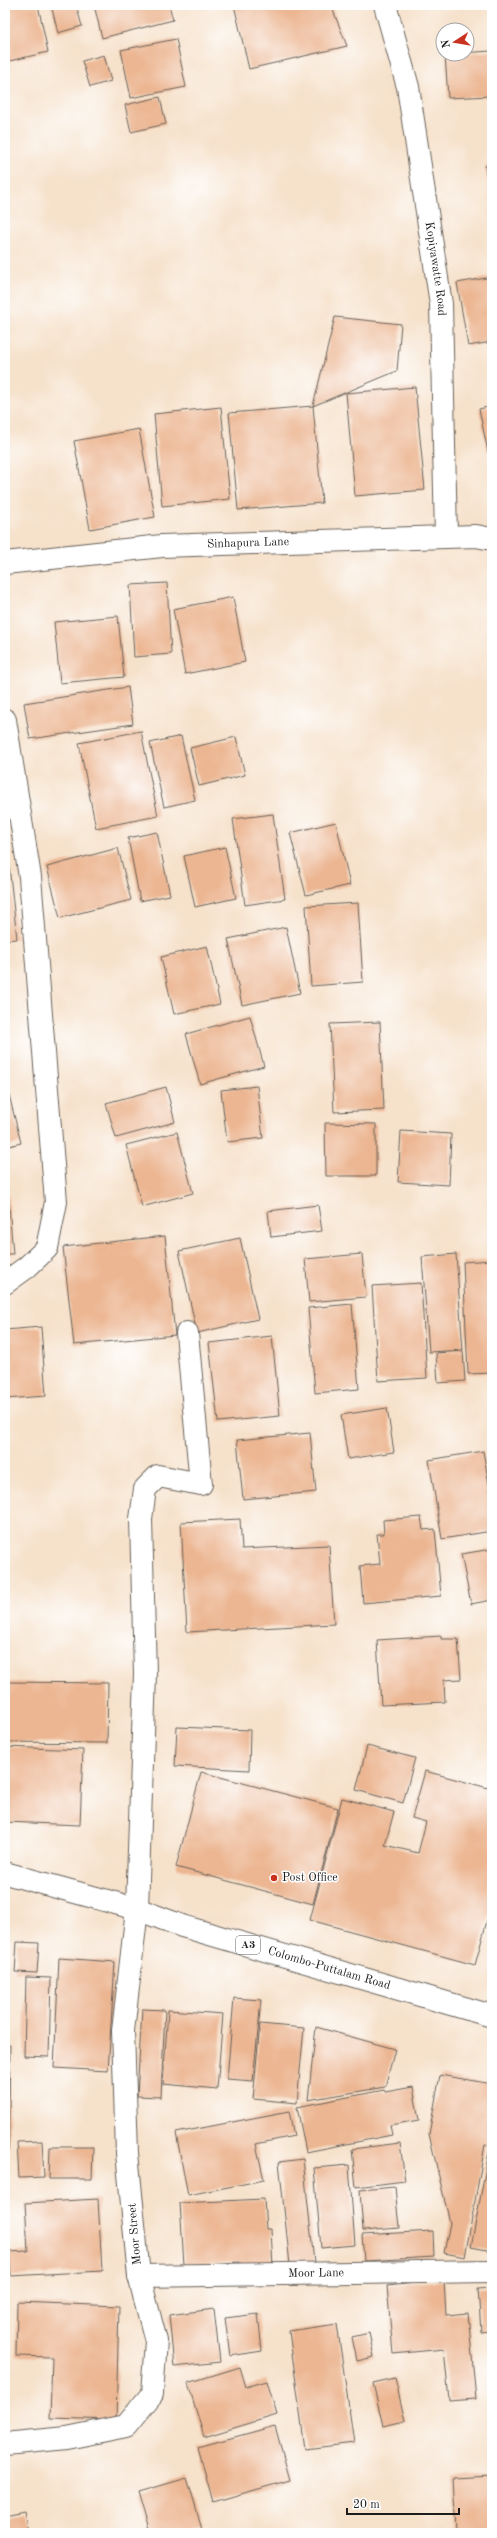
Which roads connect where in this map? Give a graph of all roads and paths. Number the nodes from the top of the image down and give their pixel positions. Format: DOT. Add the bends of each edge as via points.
graph roads {
  1 [pos="385,5"];
  2 [pos="446,537"];
  3 [pos="492,539"];
  4 [pos="5,563"];
  5 [pos="5,720"];
  6 [pos="5,1283"];
  7 [pos="187,1333"];
  8 [pos="5,1873"];
  9 [pos="137,1909"];
  10 [pos="492,2016"];
  11 [pos="492,2271"];
  12 [pos="139,2276"];
  13 [pos="5,2444"];
  1 -- 2 [label="main road, Kopiyawatte Road" via="408,87 441,304"];
  2 -- 3 [label="main road, Sinhapura Lane" via="476,536"];
  2 -- 4 [label="main road, Sinhapura Lane" via="162,546"];
  5 -- 6 [label="main road" via="30,877 56,1202 47,1248"];
  7 -- 9 [label="main road, Moor Street" via="201,1484 158,1476 145,1489 141,1519 145,1674"];
  8 -- 9 [label="main road, Colombo-Puttalam Road / A3"];
  9 -- 10 [label="main road, Colombo-Puttalam Road / A3" via="182,1926"];
  9 -- 12 [label="main road, Moor Street" via="122,2031 128,2153"];
  11 -- 12 [label="main road, Moor Lane"];
  12 -- 13 [label="main road, Moor Street" via="156,2341 152,2394 126,2426 67,2438"];
}
